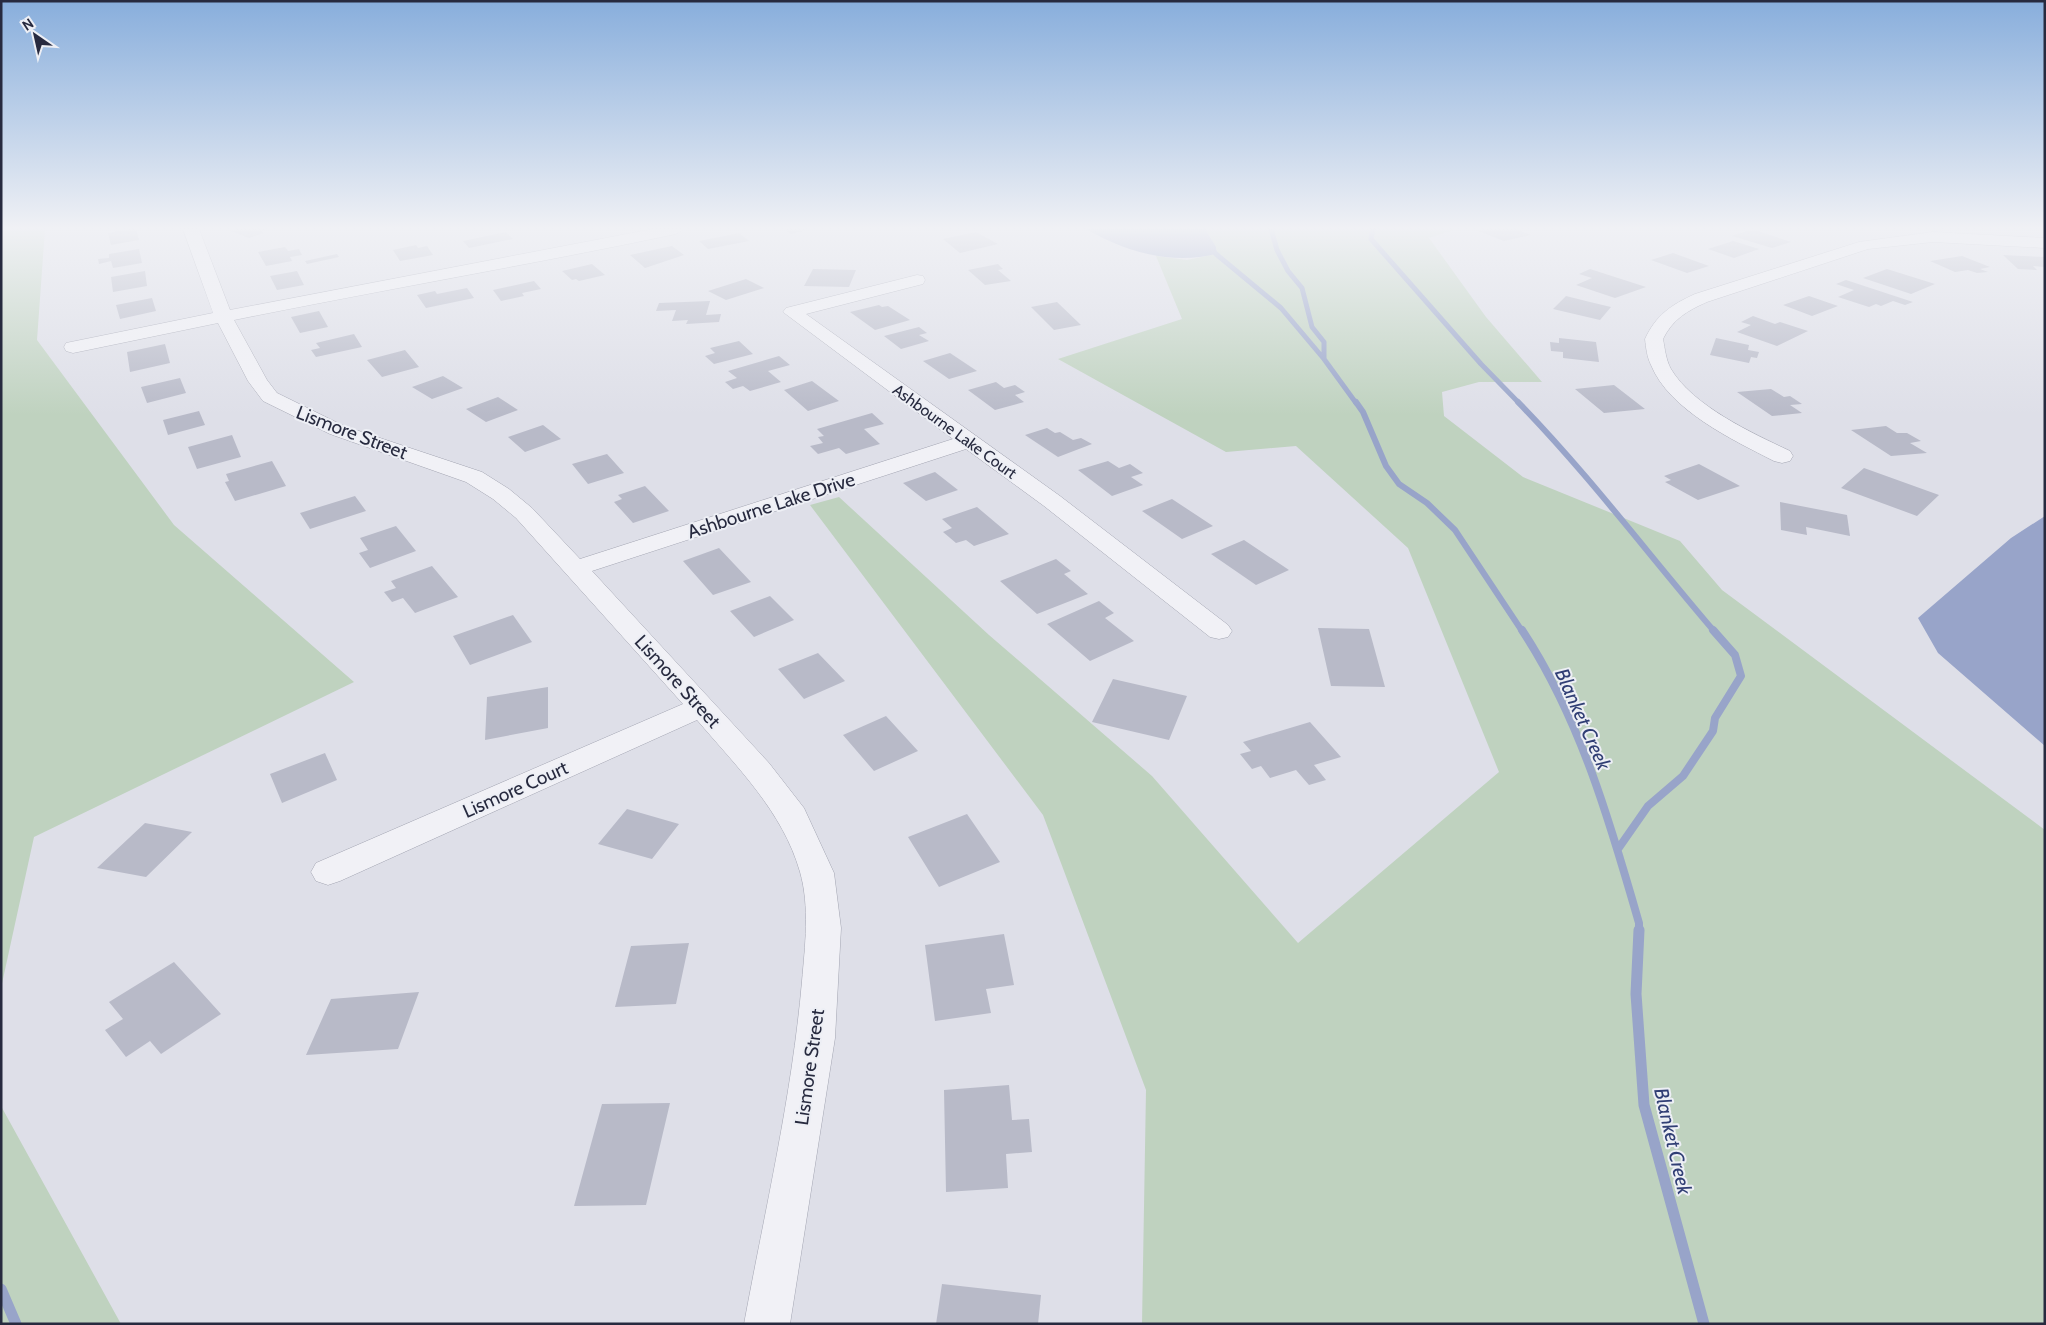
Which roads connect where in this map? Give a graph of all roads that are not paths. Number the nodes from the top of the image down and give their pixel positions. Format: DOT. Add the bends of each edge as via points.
graph roads {
  1 [pos="214,291"];
  2 [pos="351,291"];
  3 [pos="875,291"];
  4 [pos="1724,291"];
  5 [pos="223,316"];
  6 [pos="73,347"];
  7 [pos="968,441"];
  8 [pos="1782,456"];
  9 [pos="574,568"];
  10 [pos="1219,631"];
  11 [pos="702,706"];
  12 [pos="328,872"];
  13 [pos="767,1324"];
  1 -- 5 [label="street, Lismore Street"];
  2 -- 5 [label="street"];
  3 -- 7 [label="street, Ashbourne Lake Court" via="792,312"];
  4 -- 8 [label="street" via="1679,308 1666,318 1654,339 1662,370 1673,384 1716,419"];
  5 -- 6 [label="street"];
  5 -- 9 [label="street, Lismore Street" via="258,381 270,396 337,430 474,477 524,513"];
  7 -- 9 [label="street, Ashbourne Lake Drive"];
  7 -- 10 [label="street, Ashbourne Lake Court" via="1052,501"];
  9 -- 11 [label="street, Lismore Street"];
  11 -- 12 [label="street, Lismore Court"];
  11 -- 13 [label="street, Lismore Street" via="793,816 817,873 824,928 816,1038"];
}
